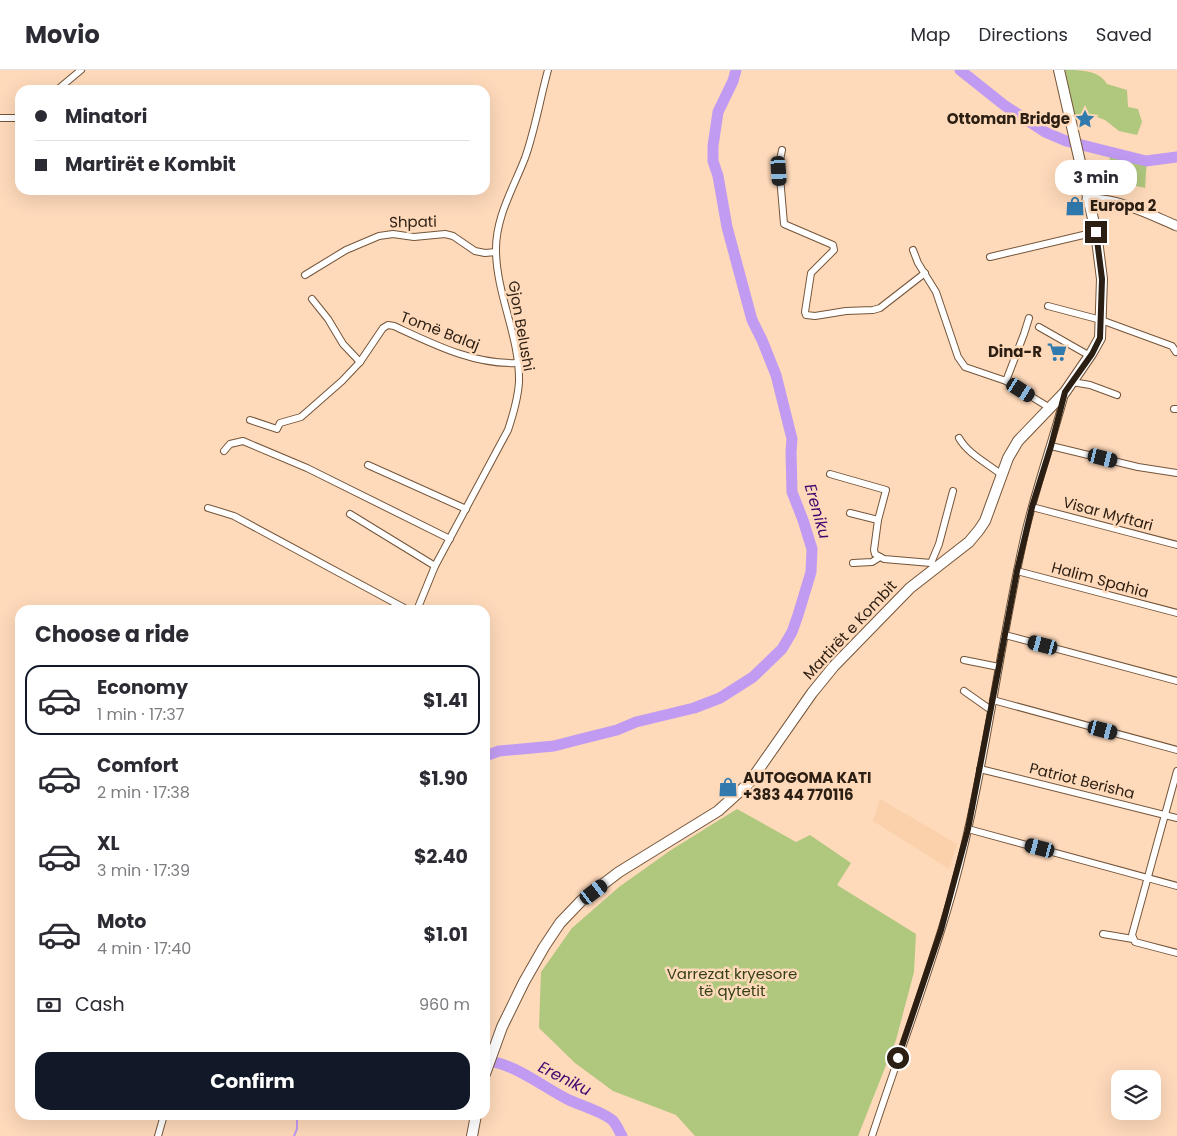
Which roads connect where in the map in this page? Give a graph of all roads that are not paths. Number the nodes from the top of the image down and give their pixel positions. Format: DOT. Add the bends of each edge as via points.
graph roads {
  1 [pos="80,70"];
  2 [pos="548,70"];
  3 [pos="1059,70"];
  4 [pos="63,85"];
  5 [pos="0,118"];
  6 [pos="15,118"];
  7 [pos="782,150"];
  8 [pos="1087,199"];
  9 [pos="1177,226"];
  10 [pos="1096,232"];
  11 [pos="913,250"];
  12 [pos="496,252"];
  13 [pos="990,257"];
  14 [pos="925,273"];
  15 [pos="305,274"];
  16 [pos="312,299"];
  17 [pos="1048,306"];
  18 [pos="1028,318"];
  19 [pos="1101,320"];
  20 [pos="1039,327"];
  21 [pos="1176,352"];
  22 [pos="1090,356"];
  23 [pos="360,362"];
  24 [pos="518,363"];
  25 [pos="1006,381"];
  26 [pos="1072,382"];
  27 [pos="1065,392"];
  28 [pos="1117,395"];
  29 [pos="1050,408"];
  30 [pos="250,420"];
  31 [pos="959,438"];
  32 [pos="1051,446"];
  33 [pos="224,451"];
  34 [pos="368,465"];
  35 [pos="1177,472"];
  36 [pos="830,474"];
  37 [pos="1002,475"];
  38 [pos="953,491"];
  39 [pos="1032,507"];
  40 [pos="208,508"];
  41 [pos="466,509"];
  42 [pos="850,512"];
  43 [pos="350,514"];
  44 [pos="878,520"];
  45 [pos="450,539"];
  46 [pos="1177,545"];
  47 [pos="880,557"];
  48 [pos="853,563"];
  49 [pos="933,565"];
  50 [pos="435,566"];
  51 [pos="1017,571"];
  52 [pos="399,605"];
  53 [pos="419,605"];
  54 [pos="1177,614"];
  55 [pos="1005,635"];
  56 [pos="964,660"];
  57 [pos="999,667"];
  58 [pos="1177,681"];
  59 [pos="964,691"];
  60 [pos="993,700"];
  61 [pos="991,710"];
  62 [pos="1177,750"];
  63 [pos="980,769"];
  64 [pos="1177,771"];
  65 [pos="1165,815"];
  66 [pos="1177,818"];
  67 [pos="968,829"];
  68 [pos="1148,878"];
  69 [pos="1177,886"];
  70 [pos="1104,934"];
  71 [pos="1133,939"];
  72 [pos="1177,953"];
  73 [pos="490,1060"];
  74 [pos="163,1120"];
  75 [pos="475,1120"];
  76 [pos="158,1136"];
  77 [pos="472,1136"];
  78 [pos="872,1136"];
  1 -- 4 [label="street"];
  2 -- 12 [label="street, Gjon Belushi" via="525,156 497,229"];
  3 -- 8 [label="main road, Martirët e Kombit"];
  5 -- 6 [label="street"];
  7 -- 14 [label="street" via="779,165 784,224 834,247 811,273 806,315 880,308"];
  8 -- 9 [label="main road" via="1109,201"];
  8 -- 10 [label="main road, Martirët e Kombit"];
  10 -- 13 [label="street"];
  10 -- 19 [label="main road, Martirët e Kombit" via="1102,279"];
  11 -- 14 [label="street"];
  12 -- 15 [label="street, Shpati" via="475,251 445,234 414,237 393,234 379,236 346,250"];
  12 -- 24 [label="street, Gjon Belushi"];
  14 -- 25 [label="street" via="936,292 961,362 965,367"];
  16 -- 23 [label="street" via="328,318 342,344"];
  17 -- 19 [label="street"];
  18 -- 25 [label="street"];
  19 -- 21 [label="street" via="1172,346"];
  19 -- 22 [label="main road, Martirët e Kombit" via="1100,338"];
  20 -- 22 [label="street"];
  22 -- 26 [label="main road, Martirët e Kombit"];
  23 -- 24 [label="street, Tomë Balaj" via="388,325 475,359"];
  23 -- 30 [label="street, Tomë Balaj" via="301,417 280,424 277,429"];
  24 -- 41 [label="street, Gjon Belushi" via="517,397 508,430"];
  25 -- 29 [label="street"];
  26 -- 27 [label="main road, Martirët e Kombit"];
  26 -- 28 [label="street"];
  27 -- 29 [label="main road, Martirët e Kombit"];
  27 -- 32 [label="street"];
  29 -- 37 [label="main road, Martirët e Kombit" via="1018,441"];
  31 -- 37 [label="street" via="968,450"];
  32 -- 35 [label="street" via="1138,467"];
  32 -- 39 [label="street"];
  33 -- 45 [label="street" via="230,444 243,441 307,468"];
  34 -- 41 [label="street"];
  36 -- 44 [label="street" via="886,490"];
  37 -- 49 [label="main road, Martirët e Kombit" via="978,530 968,542"];
  38 -- 49 [label="street"];
  39 -- 46 [label="street, Visar Myftari"];
  39 -- 51 [label="street"];
  40 -- 52 [label="street" via="234,516"];
  41 -- 45 [label="street, Gjon Belushi"];
  42 -- 44 [label="street"];
  43 -- 50 [label="street"];
  44 -- 47 [label="street" via="874,550"];
  45 -- 50 [label="street, Gjon Belushi"];
  47 -- 48 [label="street" via="872,562"];
  47 -- 49 [label="street"];
  49 -- 73 [label="main road, Martirët e Kombit" via="812,692 749,783 718,811 619,872 570,912 544,947 524,982"];
  50 -- 53 [label="street, Gjon Belushi"];
  51 -- 54 [label="street, Halim Spahia"];
  51 -- 55 [label="street"];
  55 -- 57 [label="street"];
  55 -- 58 [label="street"];
  56 -- 57 [label="street"];
  57 -- 60 [label="street"];
  59 -- 61 [label="street"];
  60 -- 61 [label="street"];
  60 -- 62 [label="street"];
  61 -- 63 [label="street"];
  63 -- 65 [label="street, Patriot Berisha"];
  63 -- 67 [label="street"];
  64 -- 65 [label="street"];
  65 -- 66 [label="street, Patriot Berisha"];
  65 -- 68 [label="street"];
  67 -- 68 [label="street"];
  67 -- 78 [label="street" via="941,930"];
  68 -- 69 [label="street"];
  68 -- 71 [label="street"];
  70 -- 71 [label="street"];
  71 -- 72 [label="street"];
  74 -- 76 [label="street"];
  75 -- 77 [label="main road"];
}
